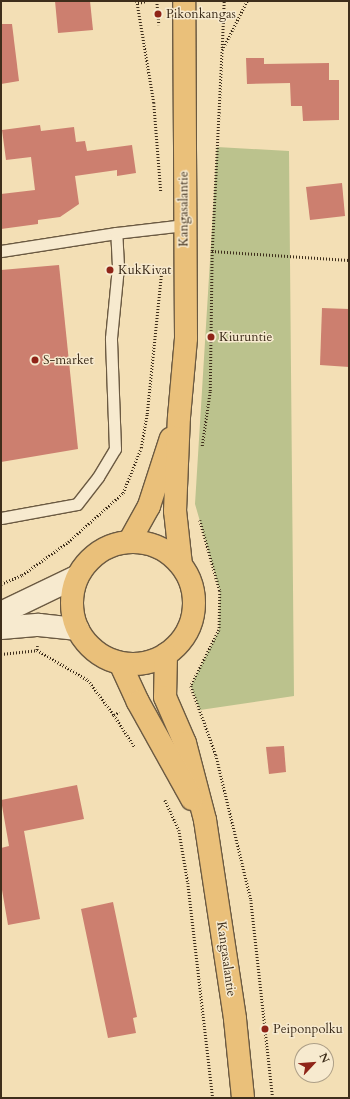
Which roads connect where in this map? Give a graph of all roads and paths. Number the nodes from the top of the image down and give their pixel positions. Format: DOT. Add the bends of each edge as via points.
graph roads {
  1 [pos="146,1"];
  2 [pos="157,1"];
  3 [pos="184,1"];
  4 [pos="224,1"];
  5 [pos="247,1"];
  6 [pos="137,2"];
  7 [pos="158,25"];
  8 [pos="222,50"];
  9 [pos="174,225"];
  10 [pos="116,233"];
  11 [pos="1,251"];
  12 [pos="212,251"];
  13 [pos="163,259"];
  14 [pos="349,260"];
  15 [pos="178,416"];
  16 [pos="201,454"];
  17 [pos="1,518"];
  18 [pos="200,518"];
  19 [pos="129,542"];
  20 [pos="181,565"];
  21 [pos="22,575"];
  22 [pos="78,576"];
  23 [pos="1,584"];
  24 [pos="31,598"];
  25 [pos="1,613"];
  26 [pos="39,625"];
  27 [pos="1,628"];
  28 [pos="78,629"];
  29 [pos="37,650"];
  30 [pos="1,654"];
  31 [pos="166,654"];
  32 [pos="120,663"];
  33 [pos="191,686"];
  34 [pos="165,697"];
  35 [pos="138,702"];
  36 [pos="114,715"];
  37 [pos="136,748"];
  38 [pos="164,798"];
  39 [pos="205,820"];
  40 [pos="213,1098"];
  41 [pos="243,1098"];
  42 [pos="273,1098"];
  1 -- 6 [label="path"];
  2 -- 7 [label="path"];
  3 -- 9 [label="main road, Kangasalantie"];
  4 -- 8 [label="path"];
  5 -- 8 [label="path"];
  6 -- 9 [label="path"];
  8 -- 12 [label="path"];
  9 -- 10 [label="lane"];
  9 -- 15 [label="main road, Kangasalantie" via="186,338"];
  10 -- 11 [label="lane"];
  10 -- 17 [label="lane" via="118,266 110,338 115,449 77,504"];
  12 -- 14 [label="path"];
  12 -- 16 [label="path" via="210,391"];
  13 -- 21 [label="path" via="156,308 148,414 141,448 123,493 68,542"];
  15 -- 19 [label="main road, Kangasalantie" via="149,506"];
  15 -- 20 [label="main road, Kangasalantie" via="175,511"];
  18 -- 33 [label="path" via="220,592 218,630"];
  19 -- 20 [label="main road" via="140,542 162,549"];
  19 -- 22 [label="main road" via="118,543 99,552"];
  20 -- 31 [label="main road" via="192,588 193,613 184,636"];
  21 -- 23 [label="path"];
  21 -- 24 [label="path"];
  22 -- 24 [label="main road"];
  22 -- 28 [label="main road" via="72,608"];
  24 -- 25 [label="main road"];
  26 -- 27 [label="main road"];
  26 -- 28 [label="main road"];
  26 -- 29 [label="path"];
  28 -- 32 [label="main road" via="84,639 100,654"];
  29 -- 30 [label="path"];
  29 -- 36 [label="path" via="88,680"];
  31 -- 32 [label="main road" via="142,663"];
  31 -- 34 [label="main road, Kangasalantie"];
  32 -- 35 [label="main road, Kangasalantie"];
  33 -- 34 [label="path"];
  33 -- 42 [label="path" via="216,755 251,900"];
  34 -- 39 [label="main road, Kangasalantie" via="185,743"];
  35 -- 36 [label="path"];
  35 -- 39 [label="main road, Kangasalantie"];
  36 -- 37 [label="path"];
  38 -- 40 [label="path" via="179,830 188,883"];
  39 -- 41 [label="main road, Kangasalantie" via="235,1019"];
}
